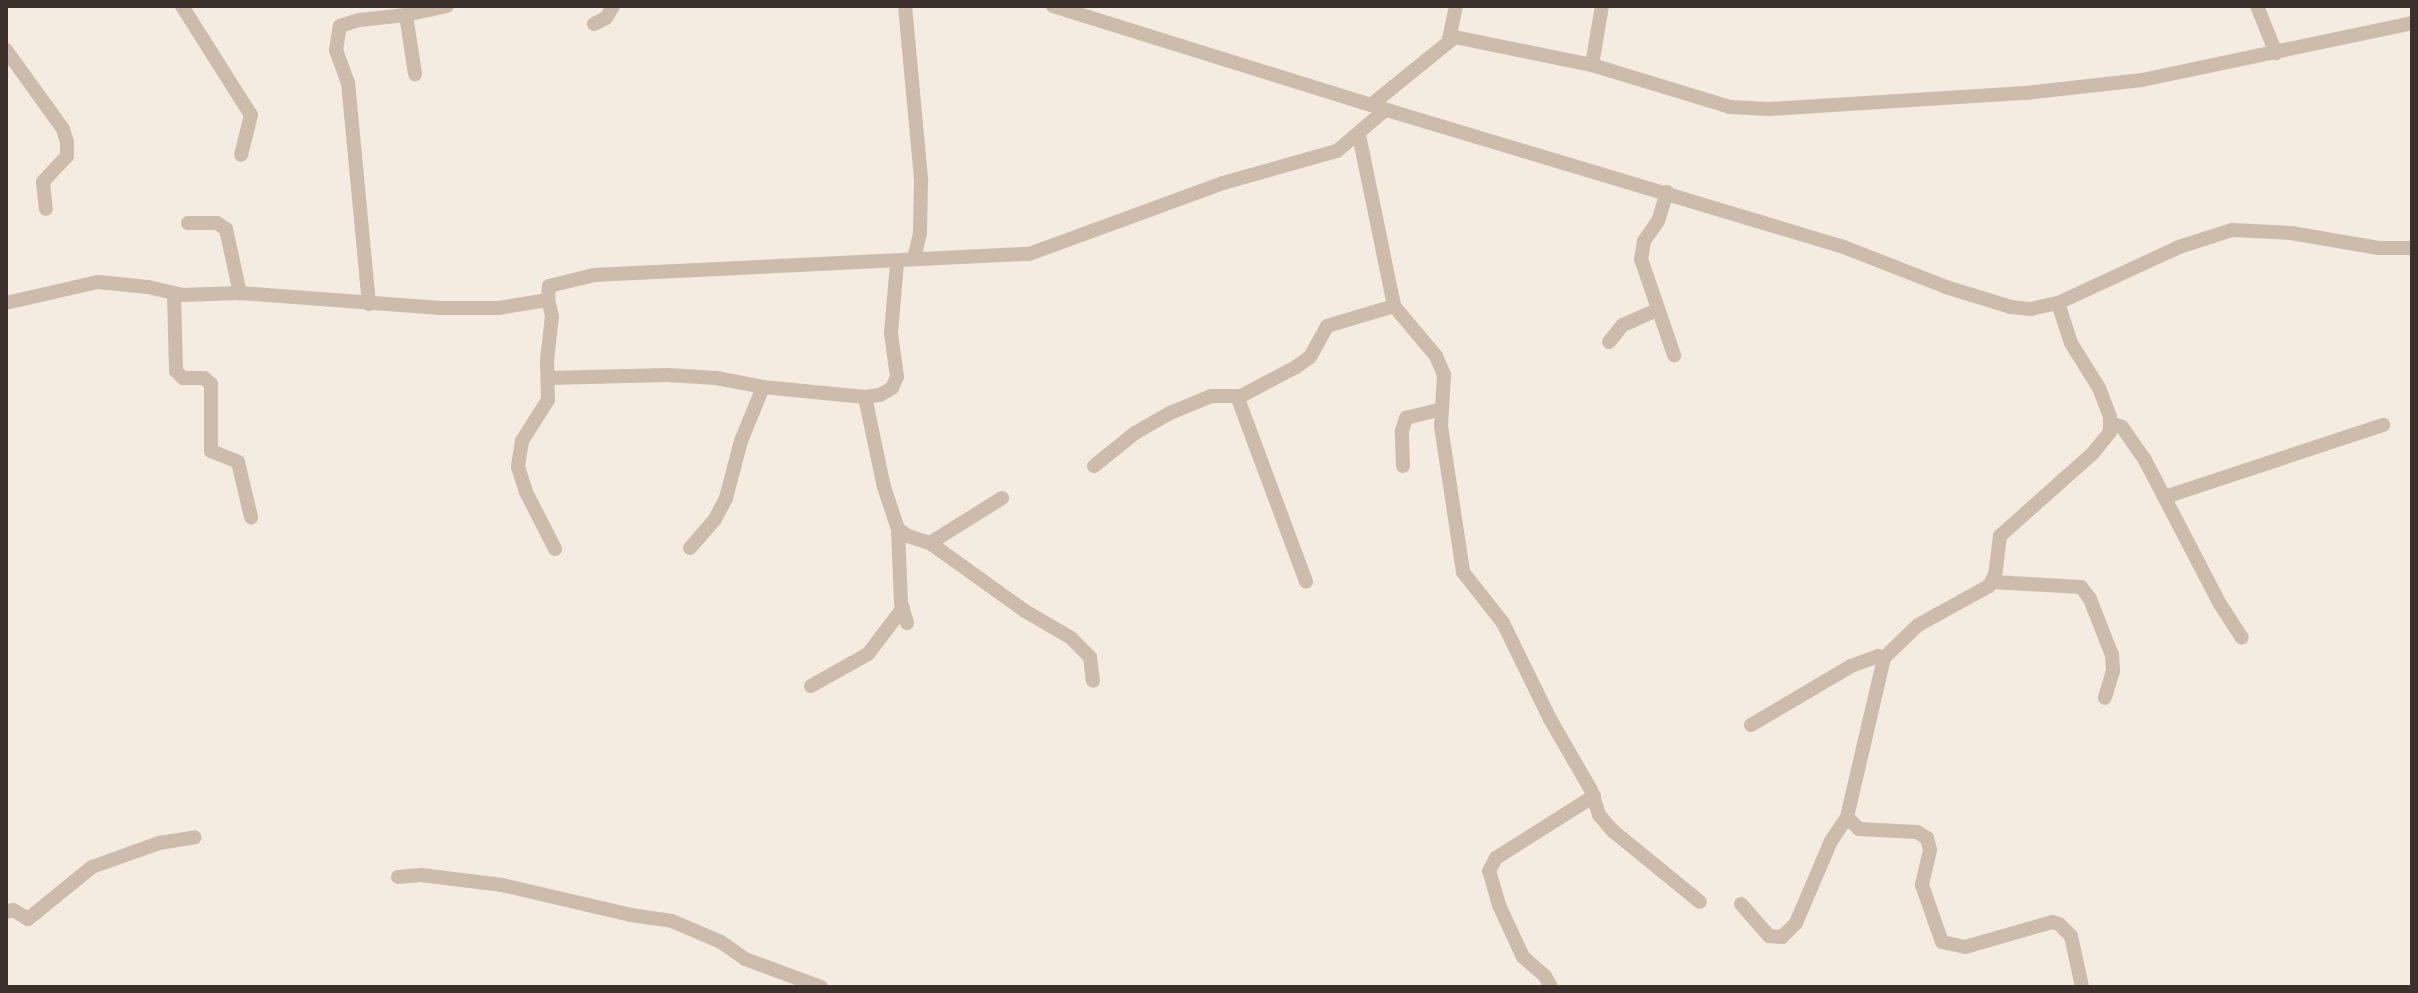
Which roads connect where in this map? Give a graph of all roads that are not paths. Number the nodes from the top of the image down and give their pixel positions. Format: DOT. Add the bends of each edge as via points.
graph roads {
  1 [pos="182,6"];
  2 [pos="447,6"];
  3 [pos="613,6"];
  4 [pos="905,6"];
  5 [pos="1053,6"];
  6 [pos="1456,6"];
  7 [pos="1602,6"];
  8 [pos="2257,6"];
  9 [pos="406,15"];
  10 [pos="2412,23"];
  11 [pos="594,24"];
  12 [pos="1449,39"];
  13 [pos="6,50"];
  14 [pos="2276,53"];
  15 [pos="1592,65"];
  16 [pos="415,74"];
  17 [pos="1378,107"];
  18 [pos="1359,135"];
  19 [pos="241,155"];
  20 [pos="1667,192"];
  21 [pos="46,209"];
  22 [pos="188,223"];
  23 [pos="2412,248"];
  24 [pos="914,259"];
  25 [pos="897,263"];
  26 [pos="174,293"];
  27 [pos="240,293"];
  28 [pos="548,300"];
  29 [pos="6,303"];
  30 [pos="2058,303"];
  31 [pos="369,304"];
  32 [pos="1394,306"];
  33 [pos="1656,310"];
  34 [pos="1609,342"];
  35 [pos="1674,355"];
  36 [pos="548,378"];
  37 [pos="763,387"];
  38 [pos="1237,396"];
  39 [pos="865,397"];
  40 [pos="1441,409"];
  41 [pos="2111,423"];
  42 [pos="2383,425"];
  43 [pos="1094,466"];
  44 [pos="1403,466"];
  45 [pos="2165,497"];
  46 [pos="1002,498"];
  47 [pos="251,517"];
  48 [pos="898,529"];
  49 [pos="930,543"];
  50 [pos="690,548"];
  51 [pos="555,549"];
  52 [pos="1306,582"];
  53 [pos="1993,582"];
  54 [pos="2242,638"];
  55 [pos="1884,658"];
  56 [pos="1093,681"];
  57 [pos="811,686"];
  58 [pos="2105,698"];
  59 [pos="1751,725"];
  60 [pos="1594,796"];
  61 [pos="1847,817"];
  62 [pos="195,837"];
  63 [pos="398,877"];
  64 [pos="1700,902"];
  65 [pos="1741,904"];
  66 [pos="6,912"];
  67 [pos="821,987"];
  68 [pos="1551,987"];
  69 [pos="2082,987"];
  1 -- 19 [label="street" via="251,115"];
  2 -- 9 [label="street"];
  3 -- 11 [label="street"];
  4 -- 24 [label="street" via="921,180"];
  5 -- 17 [label="street"];
  6 -- 12 [label="street"];
  7 -- 15 [label="street"];
  8 -- 14 [label="street"];
  9 -- 16 [label="street"];
  9 -- 31 [label="street" via="347,23 336,38 348,83"];
  10 -- 14 [label="street"];
  12 -- 15 [label="street" via="1477,39"];
  12 -- 17 [label="street"];
  13 -- 21 [label="street" via="67,142 67,156 43,182"];
  14 -- 15 [label="street" via="2079,88 1769,109 1730,107"];
  17 -- 18 [label="street"];
  17 -- 20 [label="street"];
  18 -- 24 [label="street" via="1321,157 1223,183 1041,252"];
  18 -- 32 [label="street"];
  20 -- 30 [label="street" via="1841,246 1985,301 2031,309"];
  20 -- 33 [label="street" via="1658,221 1641,248"];
  22 -- 27 [label="street" via="217,223 226,229"];
  23 -- 30 [label="street" via="2232,230 2179,247"];
  24 -- 25 [label="street"];
  25 -- 28 [label="street" via="594,275 549,286"];
  25 -- 39 [label="street" via="891,316 897,377 885,393"];
  26 -- 27 [label="street"];
  26 -- 29 [label="street" via="98,282"];
  26 -- 47 [label="street" via="176,371 183,378 204,378 211,384 209,446 238,462"];
  27 -- 31 [label="street"];
  28 -- 31 [label="street" via="498,308"];
  28 -- 36 [label="street"];
  30 -- 41 [label="street" via="2071,343 2095,380"];
  32 -- 38 [label="street" via="1327,326 1310,357"];
  32 -- 40 [label="street" via="1441,365 1446,387"];
  33 -- 34 [label="street" via="1623,325"];
  33 -- 35 [label="street"];
  36 -- 37 [label="street" via="668,375"];
  36 -- 51 [label="street" via="548,400 522,441 518,467"];
  37 -- 39 [label="street"];
  37 -- 50 [label="street" via="726,498"];
  38 -- 43 [label="street" via="1211,396 1170,413"];
  38 -- 52 [label="street"];
  39 -- 48 [label="street"];
  40 -- 44 [label="street" via="1406,418"];
  40 -- 60 [label="street" via="1463,572 1503,623"];
  41 -- 45 [label="street" via="2130,436"];
  41 -- 53 [label="street" via="2107,438 2092,454 2000,536"];
  42 -- 45 [label="street"];
  45 -- 54 [label="street"];
  46 -- 49 [label="street"];
  48 -- 49 [label="street"];
  48 -- 57 [label="street" via="905,615 868,654"];
  49 -- 56 [label="street" via="1079,644 1090,657"];
  53 -- 55 [label="street" via="1918,625"];
  53 -- 58 [label="street" via="2077,585 2085,591 2114,664"];
  55 -- 59 [label="street" via="1851,666"];
  55 -- 61 [label="street"];
  60 -- 64 [label="street" via="1599,815 1613,831"];
  60 -- 68 [label="street" via="1496,858 1489,871 1523,957"];
  61 -- 65 [label="street" via="1826,850 1796,923 1782,937 1769,936"];
  61 -- 69 [label="street" via="1859,829 1917,832 1927,838 1930,850 1922,885 1942,942 1965,947 2059,924 2071,936"];
  62 -- 66 [label="street" via="159,843 92,867 28,919 13,910"];
  63 -- 67 [label="street" via="502,885 672,921 745,959"];
}
